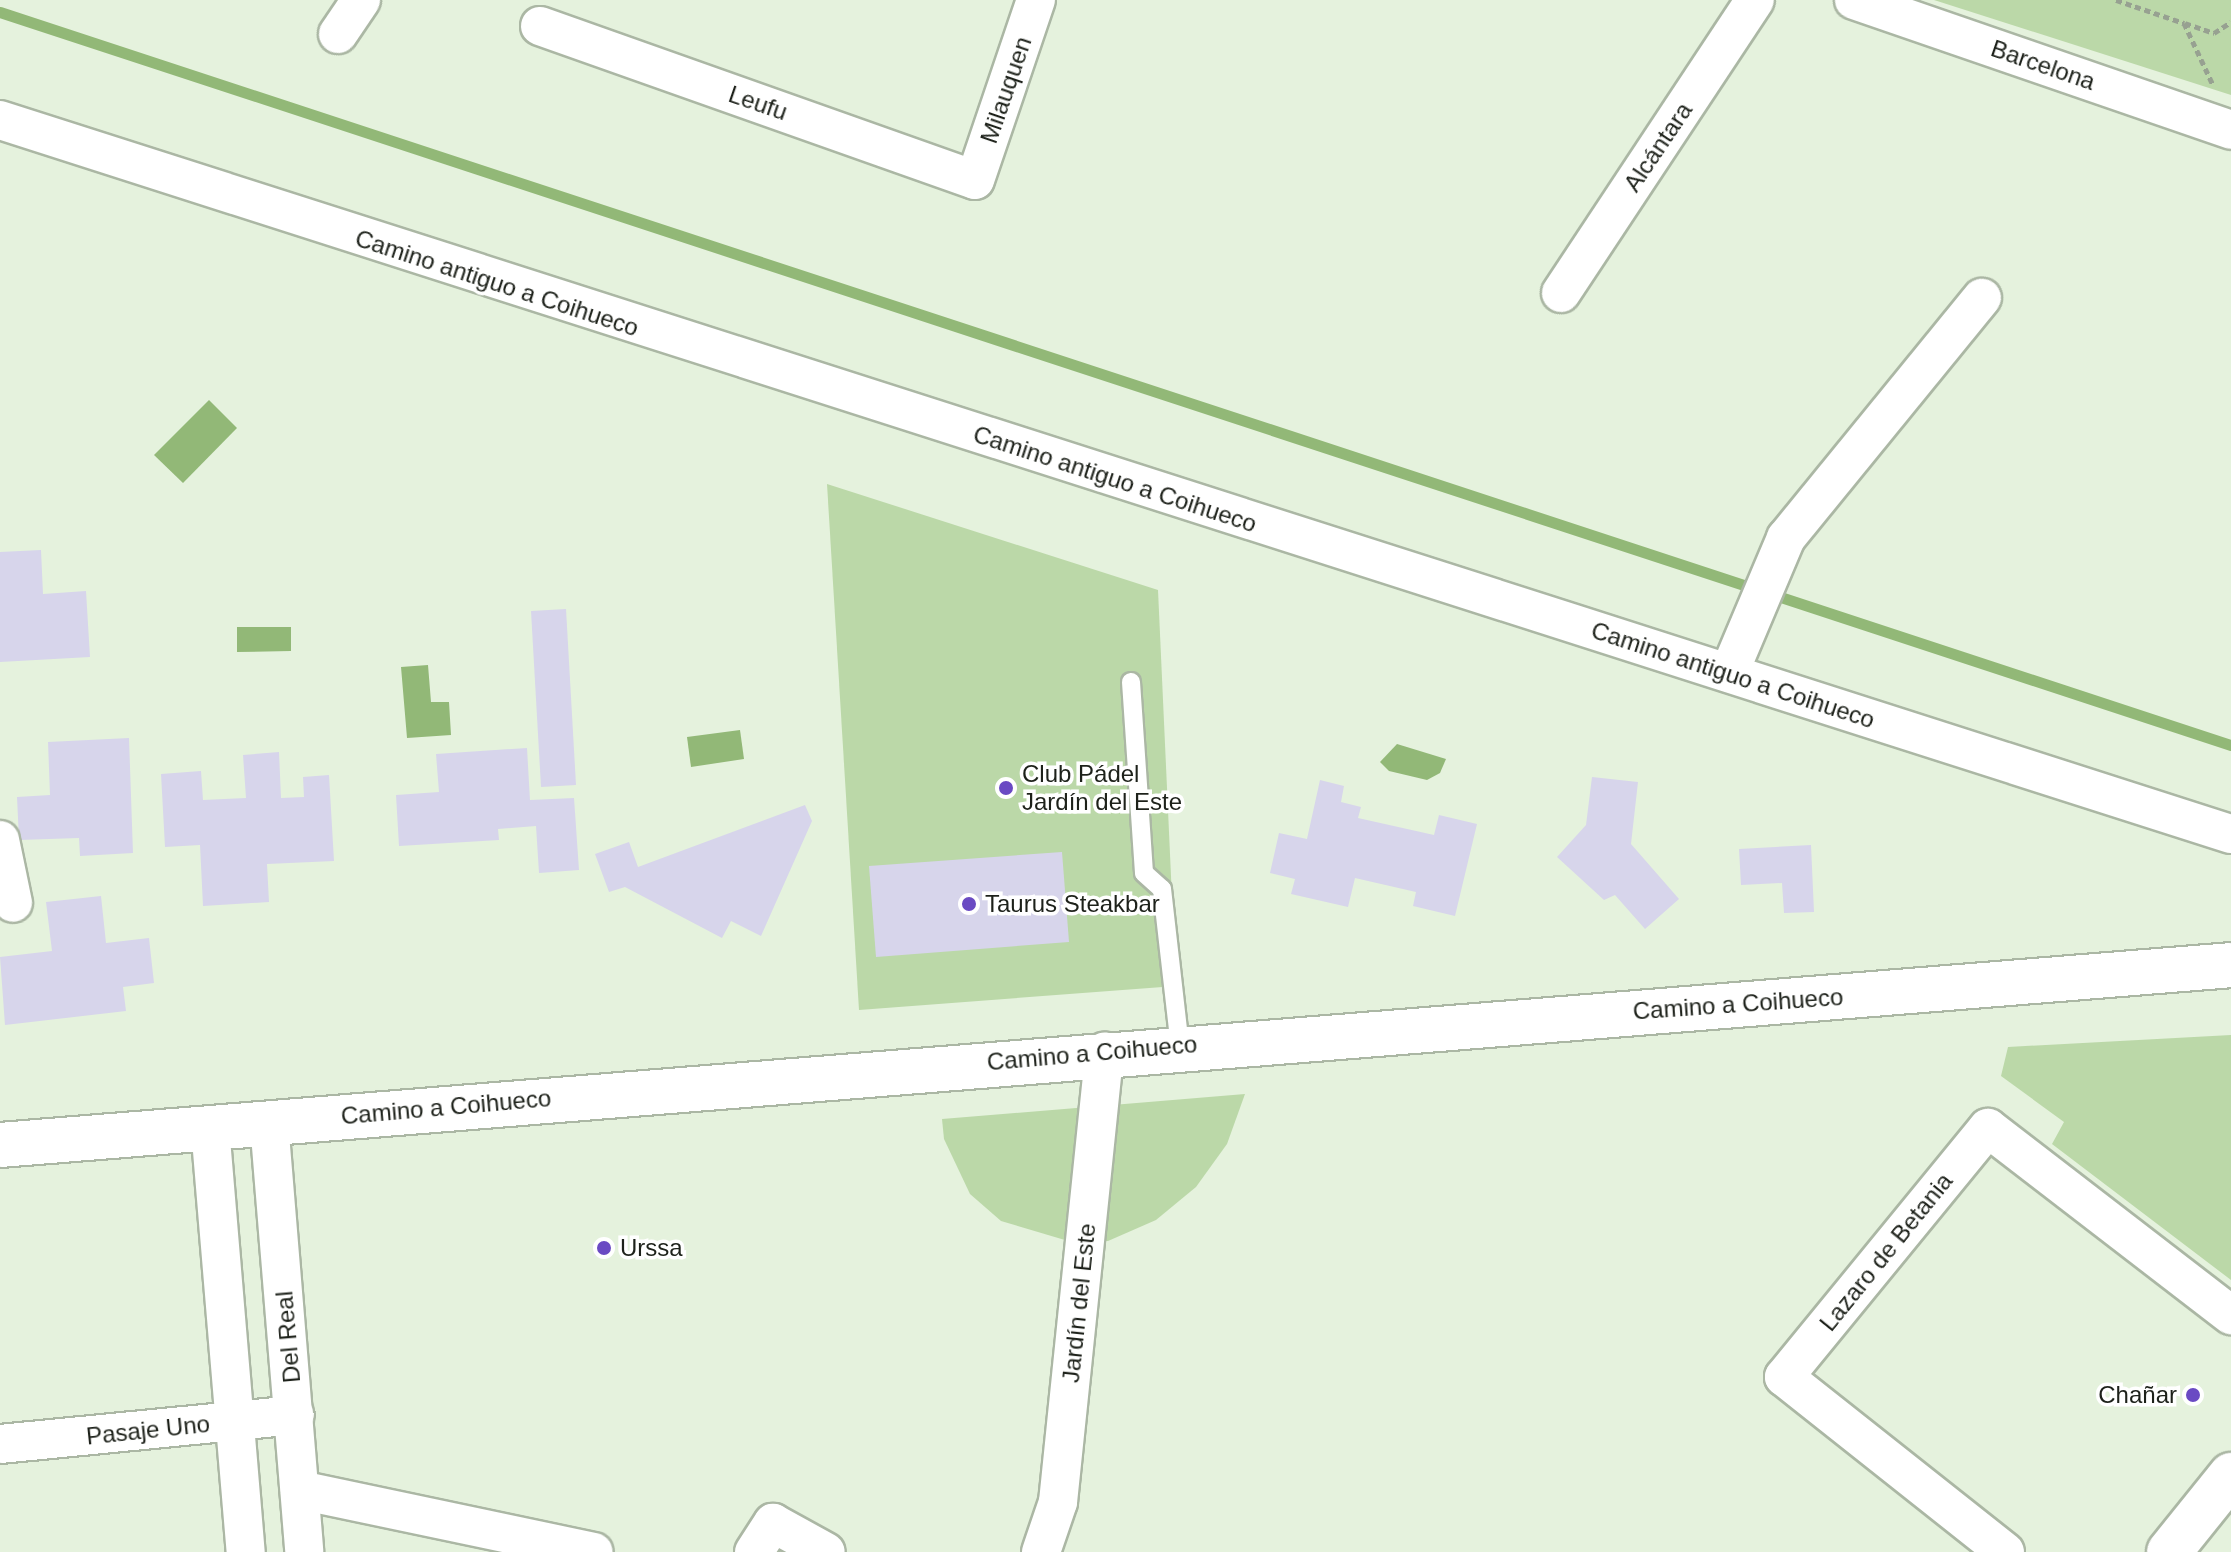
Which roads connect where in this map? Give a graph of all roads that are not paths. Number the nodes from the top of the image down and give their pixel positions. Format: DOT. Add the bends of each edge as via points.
graph roads {
  1 [pos="361,0"];
  2 [pos="1036,0"];
  3 [pos="1755,0"];
  4 [pos="1854,0"];
  5 [pos="540,26"];
  6 [pos="338,34"];
  7 [pos="2225,114"];
  8 [pos="0,120"];
  9 [pos="975,180"];
  10 [pos="1561,293"];
  11 [pos="1982,298"];
  12 [pos="1729,673"];
  13 [pos="1131,682"];
  14 [pos="2231,834"];
  15 [pos="0,840"];
  16 [pos="13,903"];
  17 [pos="2231,965"];
  18 [pos="2184,970"];
  19 [pos="2231,973"];
  20 [pos="1180,1046"];
  21 [pos="1105,1051"];
  22 [pos="269,1122"];
  23 [pos="210,1127"];
  24 [pos="0,1145"];
  25 [pos="2231,1315"];
  26 [pos="295,1415"];
  27 [pos="235,1421"];
  28 [pos="0,1444"];
  29 [pos="2231,1475"];
  30 [pos="300,1490"];
  31 [pos="246,1552"];
  32 [pos="304,1552"];
  33 [pos="594,1552"];
  34 [pos="754,1552"];
  35 [pos="826,1552"];
  36 [pos="1041,1552"];
  37 [pos="2005,1552"];
  38 [pos="2169,1552"];
  1 -- 6 [label="street"];
  2 -- 9 [label="street, Milauquen"];
  3 -- 10 [label="street, Alcántara"];
  4 -- 7 [label="street, Barcelona"];
  5 -- 9 [label="street, Leufu"];
  8 -- 12 [label="street, Camino antiguo a Coihueco"];
  11 -- 12 [label="street" via="1786,538 1751,606"];
  12 -- 14 [label="street, Camino antiguo a Coihueco"];
  13 -- 20 [label="lane" via="1144,873 1162,889"];
  15 -- 16 [label="street"];
  17 -- 18 [label="main road, Camino a Coihueco"];
  18 -- 19 [label="main road, Camino a Coihueco"];
  18 -- 20 [label="main road, Camino a Coihueco"];
  20 -- 21 [label="main road, Camino a Coihueco"];
  21 -- 22 [label="main road, Camino a Coihueco"];
  21 -- 36 [label="street, Jardín del Este" via="1058,1502"];
  22 -- 23 [label="main road, Camino a Coihueco"];
  22 -- 26 [label="street, Del Real"];
  23 -- 24 [label="main road, Camino a Coihueco"];
  23 -- 27 [label="street"];
  25 -- 37 [label="street, Lazaro de Betania" via="1988,1128 1784,1377"];
  26 -- 27 [label="street, Pasaje Uno"];
  26 -- 30 [label="street, Del Real"];
  27 -- 28 [label="street, Pasaje Uno"];
  27 -- 31 [label="street"];
  29 -- 38 [label="main road"];
  30 -- 32 [label="street, Del Real"];
  30 -- 33 [label="street"];
  34 -- 35 [label="street" via="773,1523"];
}
